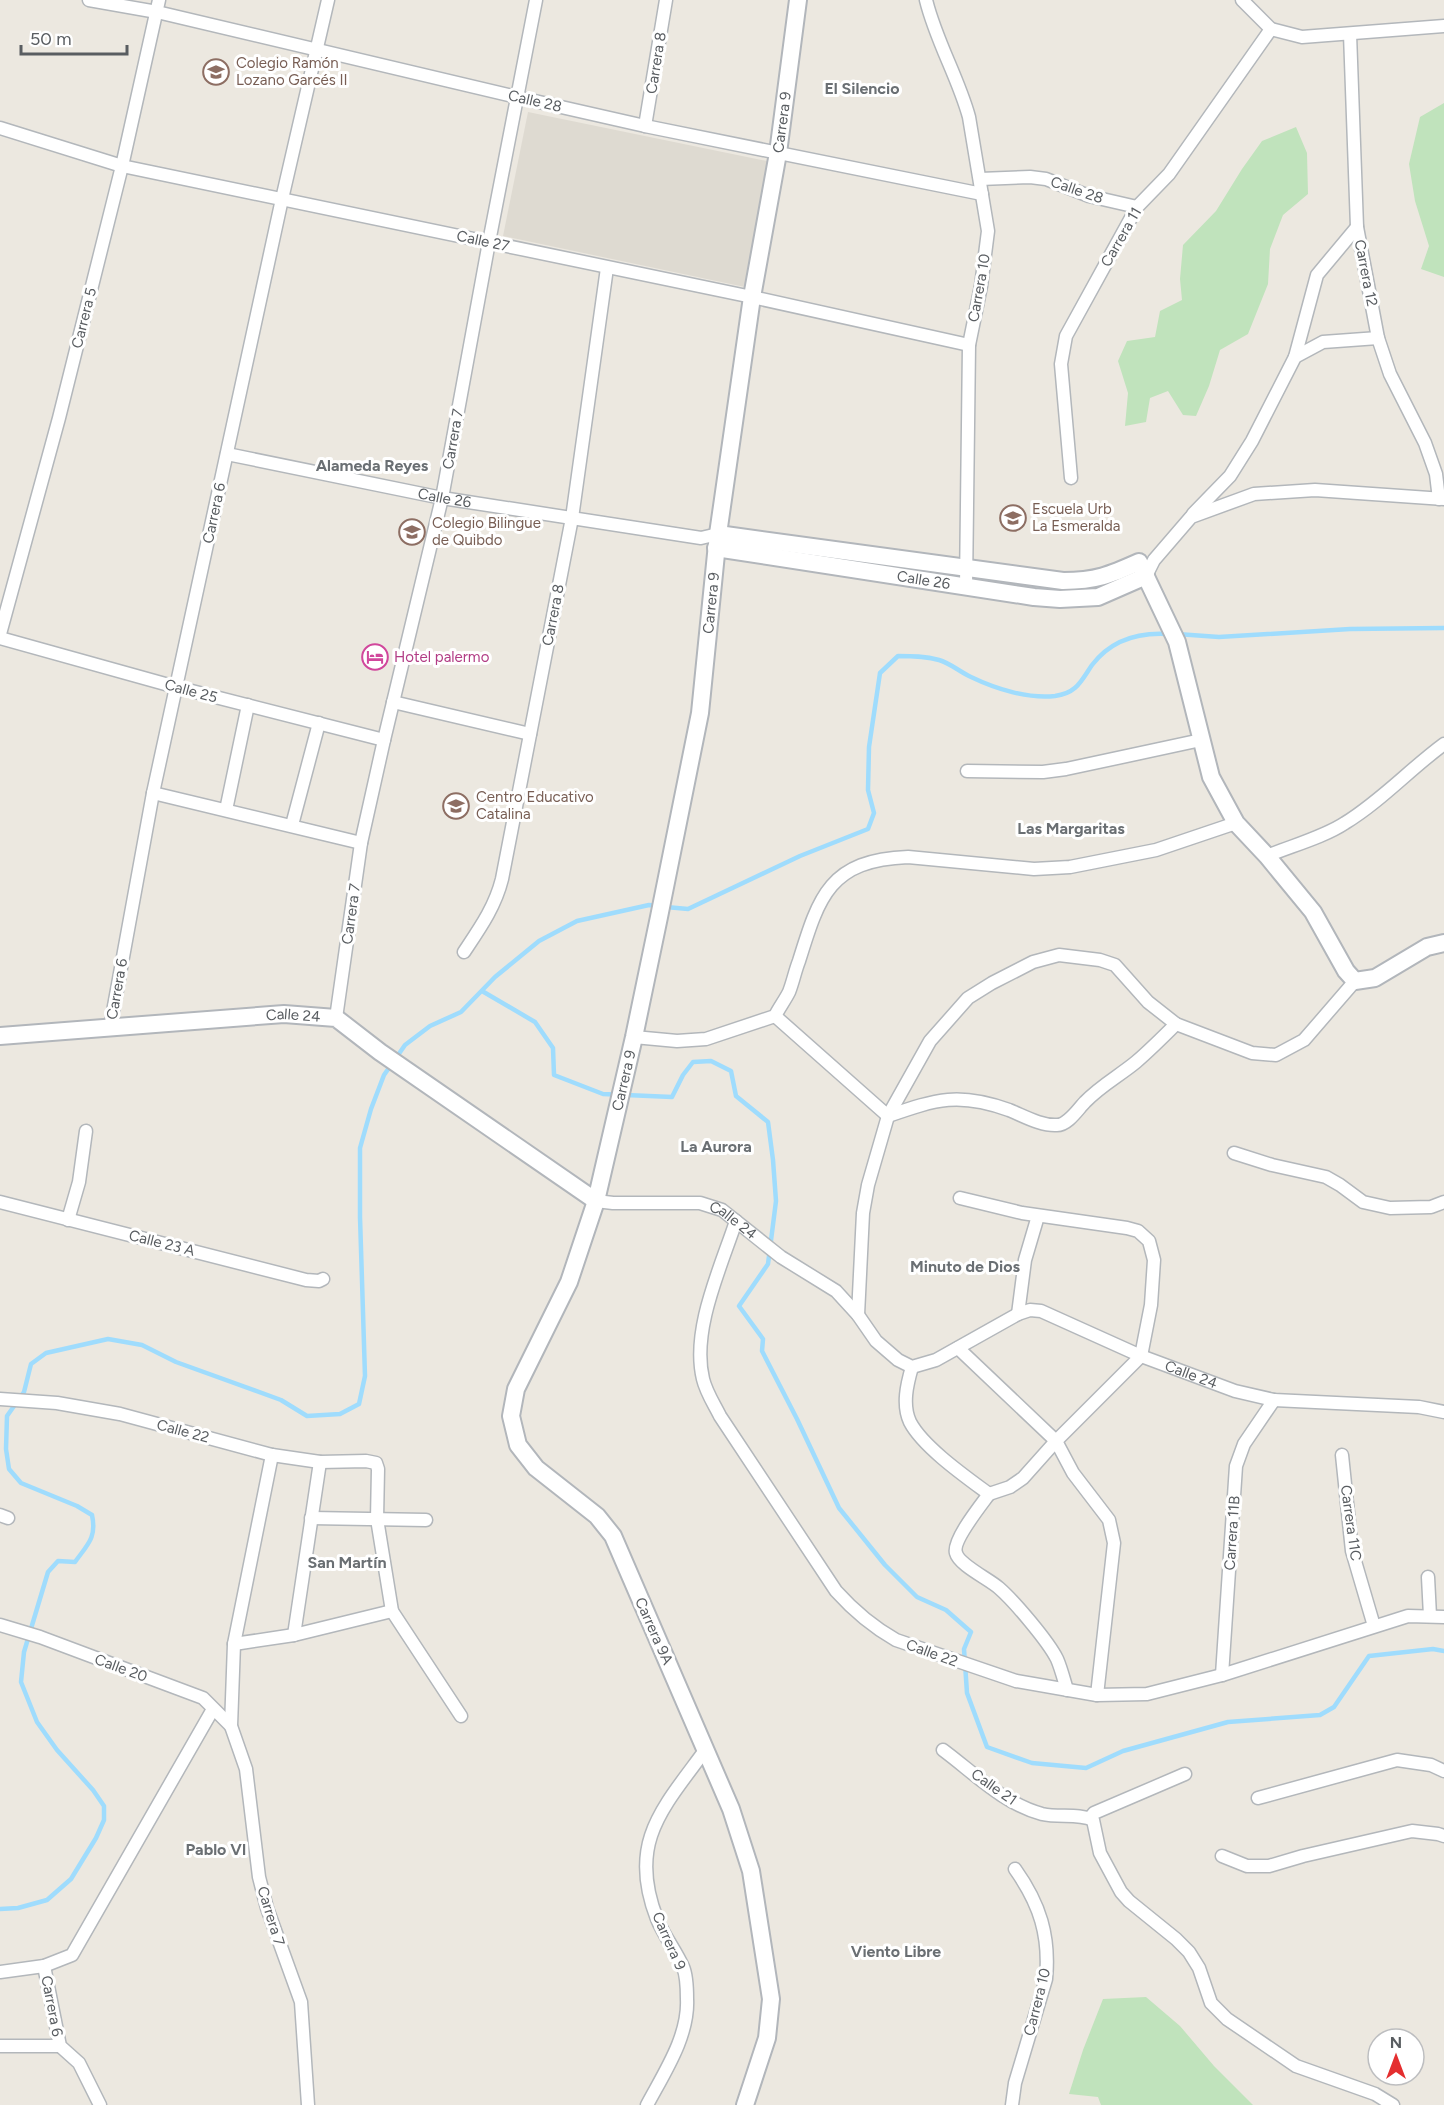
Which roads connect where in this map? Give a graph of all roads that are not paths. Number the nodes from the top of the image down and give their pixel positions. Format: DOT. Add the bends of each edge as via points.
graph roads {
  1 [pos="89,0"];
  2 [pos="328,0"];
  3 [pos="536,0"];
  4 [pos="666,0"];
  5 [pos="798,0"];
  6 [pos="926,0"];
  7 [pos="1242,0"];
  8 [pos="158,6"];
  9 [pos="1444,26"];
  10 [pos="1271,29"];
  11 [pos="1350,34"];
  12 [pos="316,49"];
  13 [pos="517,97"];
  14 [pos="645,126"];
  15 [pos="0,128"];
  16 [pos="778,153"];
  17 [pos="122,166"];
  18 [pos="980,179"];
  19 [pos="982,194"];
  20 [pos="282,199"];
  21 [pos="1137,207"];
  22 [pos="1357,227"];
  23 [pos="489,242"];
  24 [pos="607,268"];
  25 [pos="752,297"];
  26 [pos="1378,338"];
  27 [pos="969,345"];
  28 [pos="1294,357"];
  29 [pos="226,454"];
  30 [pos="1071,478"];
  31 [pos="442,498"];
  32 [pos="1442,499"];
  33 [pos="572,518"];
  34 [pos="1191,518"];
  35 [pos="712,540"];
  36 [pos="891,566"];
  37 [pos="1146,566"];
  38 [pos="965,568"];
  39 [pos="966,586"];
  40 [pos="0,636"];
  41 [pos="176,687"];
  42 [pos="393,702"];
  43 [pos="248,705"];
  44 [pos="319,723"];
  45 [pos="530,734"];
  46 [pos="384,740"];
  47 [pos="1201,740"];
  48 [pos="1444,744"];
  49 [pos="967,771"];
  50 [pos="153,793"];
  51 [pos="226,810"];
  52 [pos="1236,823"];
  53 [pos="292,825"];
  54 [pos="361,843"];
  55 [pos="1267,856"];
  56 [pos="1444,943"];
  57 [pos="464,951"];
  58 [pos="1355,981"];
  59 [pos="775,1016"];
  60 [pos="336,1018"];
  61 [pos="1176,1024"];
  62 [pos="110,1028"];
  63 [pos="0,1036"];
  64 [pos="634,1037"];
  65 [pos="888,1116"];
  66 [pos="86,1131"];
  67 [pos="1234,1153"];
  68 [pos="960,1198"];
  69 [pos="596,1201"];
  70 [pos="1444,1202"];
  71 [pos="0,1203"];
  72 [pos="1038,1216"];
  73 [pos="68,1220"];
  74 [pos="736,1221"];
  75 [pos="323,1279"];
  76 [pos="1018,1314"];
  77 [pos="858,1315"];
  78 [pos="958,1348"];
  79 [pos="1141,1356"];
  80 [pos="912,1367"];
  81 [pos="0,1399"];
  82 [pos="1274,1401"];
  83 [pos="1444,1412"];
  84 [pos="1056,1442"];
  85 [pos="272,1455"];
  86 [pos="1342,1455"];
  87 [pos="320,1462"];
  88 [pos="989,1494"];
  89 [pos="311,1518"];
  90 [pos="378,1519"];
  91 [pos="426,1520"];
  92 [pos="1428,1577"];
  93 [pos="392,1611"];
  94 [pos="1430,1616"];
  95 [pos="1444,1617"];
  96 [pos="0,1625"];
  97 [pos="1374,1626"];
  98 [pos="294,1635"];
  99 [pos="234,1644"];
  100 [pos="1222,1675"];
  101 [pos="1067,1690"];
  102 [pos="1097,1695"];
  103 [pos="213,1709"];
  104 [pos="461,1716"];
  105 [pos="231,1726"];
  106 [pos="706,1749"];
  107 [pos="943,1750"];
  108 [pos="1444,1771"];
  109 [pos="1185,1774"];
  110 [pos="1258,1798"];
  111 [pos="1087,1818"];
  112 [pos="1444,1836"];
  113 [pos="1222,1856"];
  114 [pos="1015,1869"];
  115 [pos="44,1966"];
  116 [pos="0,1972"];
  117 [pos="0,2046"];
  118 [pos="60,2046"];
  119 [pos="100,2105"];
  120 [pos="308,2105"];
  121 [pos="647,2105"];
  122 [pos="745,2105"];
  123 [pos="1012,2105"];
  124 [pos="1393,2105"];
  1 -- 8 [label="street, Calle 28"];
  2 -- 12 [label="street, Carrera 6"];
  3 -- 13 [label="street, Carrera 7"];
  4 -- 14 [label="street, Carrera 8"];
  5 -- 16 [label="main road, Carrera 9"];
  6 -- 18 [label="street, Carrera 10" via="965,101"];
  7 -- 10 [label="street"];
  8 -- 12 [label="street, Calle 28"];
  8 -- 17 [label="street, Carrera 5"];
  9 -- 11 [label="street"];
  10 -- 11 [label="street" via="1302,37"];
  10 -- 21 [label="street, Carrera 11" via="1169,174"];
  11 -- 22 [label="street, Carrera 12"];
  12 -- 13 [label="street, Calle 28"];
  12 -- 20 [label="street, Carrera 6"];
  13 -- 14 [label="street, Calle 28"];
  13 -- 23 [label="street, Carrera 7"];
  14 -- 16 [label="street, Calle 28"];
  15 -- 17 [label="street, Calle 27"];
  16 -- 19 [label="street, Calle 28"];
  16 -- 25 [label="main road, Carrera 9"];
  17 -- 20 [label="street, Calle 27"];
  17 -- 40 [label="street, Carrera 5"];
  18 -- 19 [label="street, Carrera 10"];
  18 -- 21 [label="street, Calle 28" via="1046,179 1089,196"];
  19 -- 27 [label="street, Carrera 10" via="987,219 986,249"];
  20 -- 23 [label="street, Calle 27"];
  20 -- 29 [label="street, Carrera 6"];
  21 -- 30 [label="street, Carrera 11" via="1066,336 1061,364"];
  22 -- 26 [label="street, Carrera 12"];
  22 -- 28 [label="street" via="1317,275"];
  23 -- 24 [label="street, Calle 27"];
  23 -- 31 [label="street, Carrera 7"];
  24 -- 25 [label="street, Calle 27"];
  24 -- 33 [label="street, Carrera 8"];
  25 -- 27 [label="street, Calle 27"];
  25 -- 35 [label="main road, Carrera 9"];
  26 -- 28 [label="street" via="1323,342"];
  26 -- 32 [label="street, Carrera 12" via="1390,374 1425,443"];
  27 -- 38 [label="street, Carrera 10"];
  28 -- 34 [label="street" via="1230,476"];
  29 -- 31 [label="street, Calle 26"];
  29 -- 41 [label="street, Carrera 6"];
  31 -- 33 [label="street, Calle 26"];
  31 -- 42 [label="street, Carrera 7"];
  32 -- 34 [label="street" via="1316,490 1254,494"];
  33 -- 35 [label="street, Calle 26"];
  33 -- 45 [label="street, Carrera 8"];
  34 -- 37 [label="street"];
  35 -- 36 [label="main road, Calle 26"];
  35 -- 64 [label="main road, Carrera 9" via="700,713"];
  36 -- 38 [label="main road, Calle 26"];
  36 -- 39 [label="main road, Calle 26"];
  37 -- 38 [label="main road, Calle 26" via="1087,581"];
  37 -- 39 [label="main road, Calle 26" via="1098,597 1081,599 1034,597"];
  37 -- 47 [label="main road" via="1177,642"];
  38 -- 39 [label="street, Carrera 10"];
  40 -- 41 [label="street, Calle 25"];
  41 -- 43 [label="street, Calle 25"];
  41 -- 50 [label="street, Carrera 6"];
  42 -- 45 [label="street"];
  42 -- 46 [label="street, Carrera 7"];
  43 -- 44 [label="street, Calle 25"];
  43 -- 51 [label="street"];
  44 -- 46 [label="street, Calle 25"];
  44 -- 53 [label="street"];
  45 -- 57 [label="street, Carrera 8" via="497,898"];
  46 -- 54 [label="street, Carrera 7"];
  47 -- 49 [label="street" via="1066,769"];
  47 -- 52 [label="main road" via="1211,777"];
  48 -- 55 [label="street" via="1342,825"];
  50 -- 51 [label="street"];
  50 -- 62 [label="street, Carrera 6"];
  51 -- 53 [label="street"];
  52 -- 55 [label="main road"];
  52 -- 59 [label="street" via="1156,850 1070,867 1034,869 908,857 859,866 824,893 813,915 789,992"];
  53 -- 54 [label="street"];
  54 -- 60 [label="street, Carrera 7"];
  55 -- 58 [label="main road" via="1313,912"];
  56 -- 58 [label="main road" via="1427,947 1375,978"];
  58 -- 61 [label="street" via="1304,1040 1276,1055 1252,1053"];
  59 -- 64 [label="street" via="706,1039"];
  59 -- 65 [label="street"];
  60 -- 62 [label="main road, Calle 24" via="284,1014"];
  60 -- 69 [label="main road, Calle 24"];
  61 -- 65 [label="street" via="1134,1064 1092,1094 1063,1124 1042,1122 986,1102 948,1099"];
  61 -- 65 [label="street" via="1148,1002 1115,965 1059,955 1033,962 968,998 930,1041"];
  62 -- 63 [label="main road, Calle 24"];
  64 -- 69 [label="main road, Carrera 9"];
  65 -- 77 [label="street" via="865,1203"];
  66 -- 73 [label="street" via="79,1182"];
  67 -- 70 [label="street" via="1326,1177 1363,1202 1390,1208 1431,1207"];
  68 -- 72 [label="street"];
  69 -- 74 [label="street, Calle 24" via="700,1203 722,1210"];
  69 -- 106 [label="main road, Carrera 9A" via="569,1282 516,1389 511,1416 518,1445 536,1468 597,1516 613,1536"];
  71 -- 73 [label="street, Calle 23 A"];
  72 -- 76 [label="street" via="1025,1260"];
  72 -- 79 [label="street" via="1127,1228 1138,1231 1149,1241 1154,1271"];
  73 -- 75 [label="street, Calle 23 A" via="306,1280"];
  74 -- 77 [label="street, Calle 24" via="781,1257 836,1290"];
  74 -- 101 [label="street, Calle 22" via="704,1318 703,1377 720,1416 836,1591 854,1611 896,1640 1016,1682"];
  76 -- 78 [label="street, Calle 24"];
  76 -- 79 [label="street, Calle 24" via="1030,1310 1050,1313"];
  77 -- 80 [label="street, Calle 24" via="876,1341"];
  78 -- 80 [label="street, Calle 24"];
  78 -- 84 [label="street"];
  79 -- 82 [label="street, Calle 24" via="1235,1391"];
  79 -- 84 [label="street"];
  80 -- 88 [label="street" via="906,1401 909,1421 953,1468"];
  81 -- 85 [label="street, Calle 22" via="57,1403 120,1414"];
  82 -- 83 [label="street, Calle 24" via="1419,1407"];
  82 -- 100 [label="street, Carrera 11B" via="1244,1444 1236,1466"];
  84 -- 88 [label="street" via="1023,1478"];
  84 -- 102 [label="street" via="1073,1473 1109,1520 1114,1544"];
  85 -- 87 [label="street, Calle 22"];
  85 -- 99 [label="street"];
  86 -- 97 [label="street, Carrera 11C" via="1352,1551"];
  87 -- 89 [label="street"];
  87 -- 90 [label="street, Calle 22" via="376,1463"];
  88 -- 101 [label="street" via="961,1536 956,1554 1000,1589 1047,1643"];
  89 -- 90 [label="street"];
  89 -- 98 [label="street"];
  90 -- 91 [label="street"];
  90 -- 93 [label="street"];
  92 -- 94 [label="street"];
  93 -- 98 [label="street"];
  93 -- 104 [label="street"];
  94 -- 95 [label="street, Calle 22"];
  94 -- 97 [label="street, Calle 22" via="1408,1616"];
  96 -- 103 [label="street, Calle 20" via="203,1698"];
  97 -- 100 [label="street, Calle 22"];
  98 -- 99 [label="street"];
  99 -- 105 [label="street"];
  100 -- 102 [label="street, Calle 22" via="1147,1694"];
  101 -- 102 [label="street, Calle 22"];
  103 -- 105 [label="street, Calle 20"];
  103 -- 115 [label="street" via="78,1946 72,1954"];
  105 -- 120 [label="street, Carrera 7" via="246,1769 259,1877 301,2002"];
  106 -- 121 [label="street, Carrera 9" via="655,1821 649,1843 646,1881 657,1919 684,1970 688,2001 679,2045"];
  106 -- 122 [label="main road, Carrera 9A" via="751,1871 771,1999 767,2038"];
  107 -- 111 [label="street, Calle 21" via="1011,1802 1045,1815"];
  108 -- 110 [label="street" via="1397,1760"];
  109 -- 111 [label="street"];
  111 -- 124 [label="street" via="1095,1822 1100,1853 1121,1892 1189,1952 1211,2003 1227,2019 1296,2066 1375,2094"];
  112 -- 113 [label="street" via="1412,1832 1269,1866 1247,1866"];
  114 -- 123 [label="street, Carrera 10" via="1031,1891 1042,1923 1048,1961"];
  115 -- 116 [label="street"];
  115 -- 118 [label="street, Carrera 6"];
  117 -- 118 [label="street"];
  118 -- 119 [label="street, Carrera 6" via="79,2063"];
}
